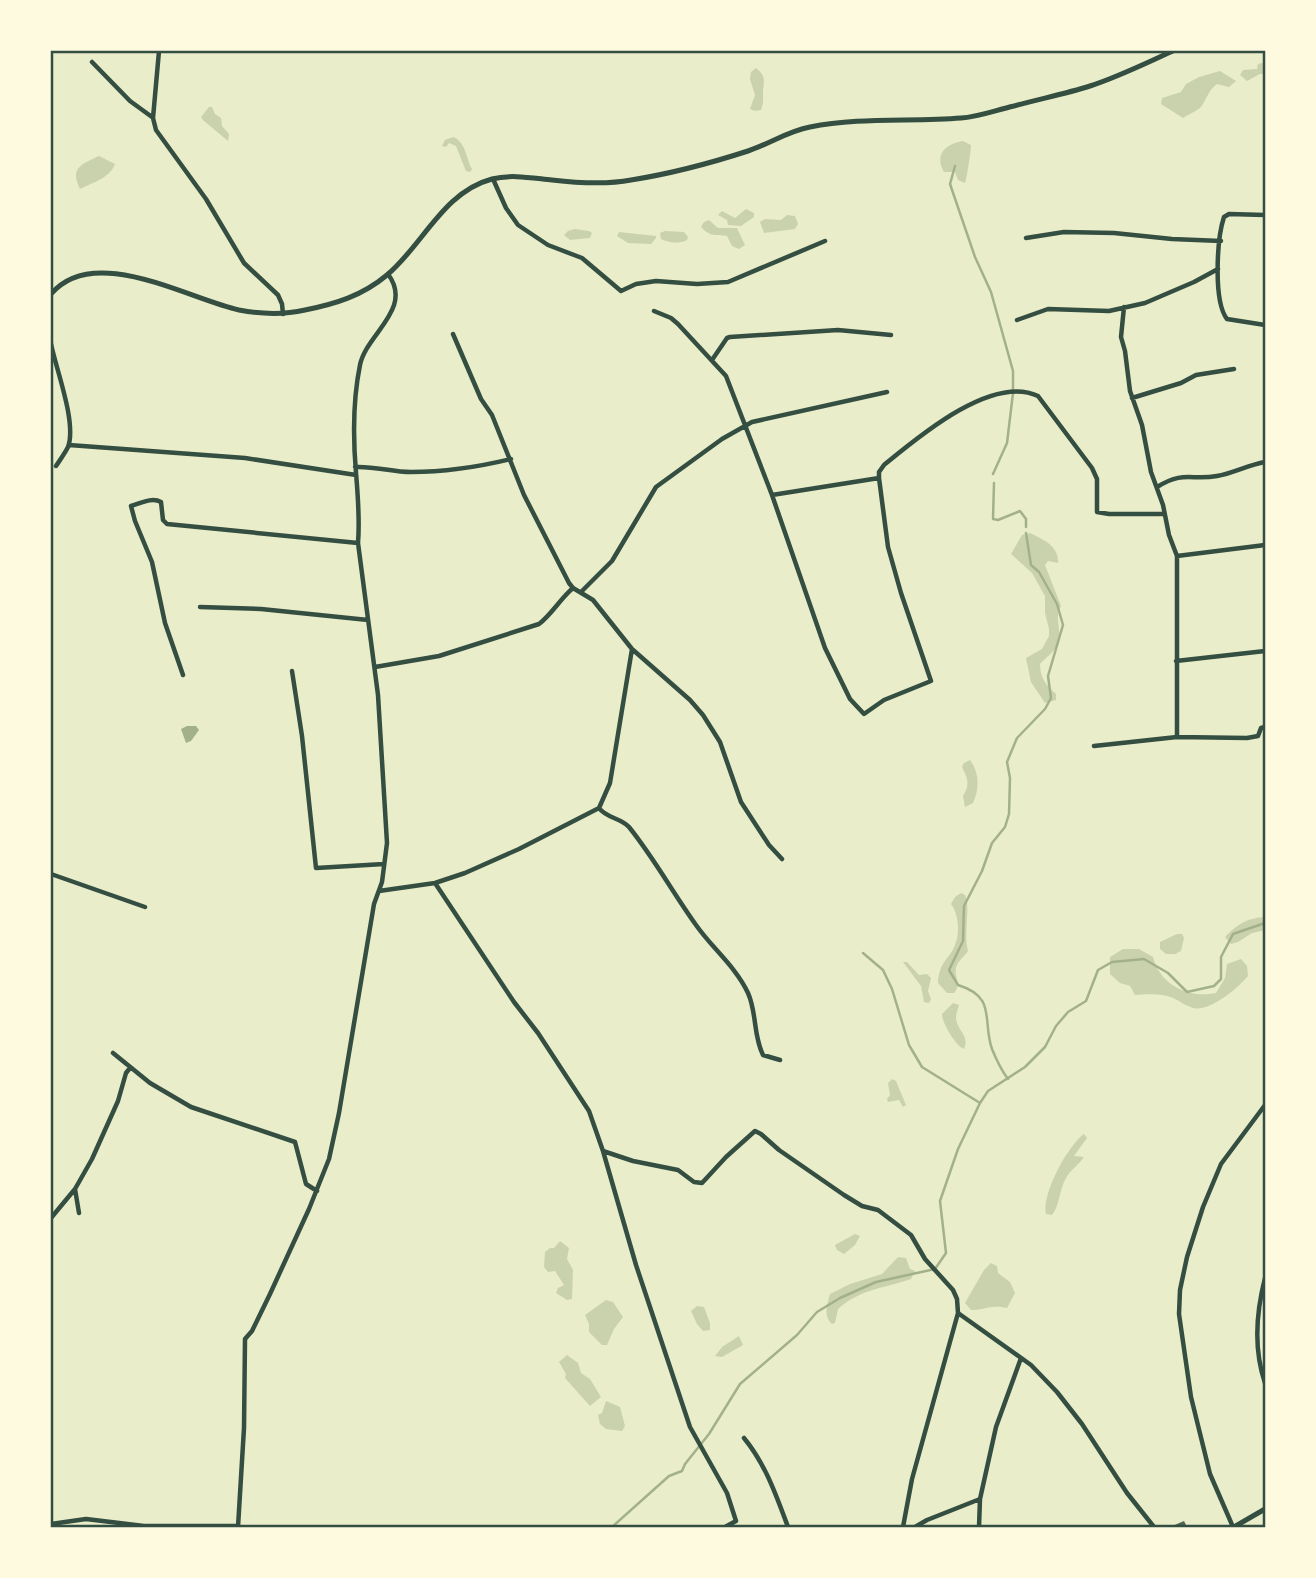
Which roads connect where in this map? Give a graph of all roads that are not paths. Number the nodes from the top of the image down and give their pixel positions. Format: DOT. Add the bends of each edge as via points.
graph roads {
  1 [pos="159,51"];
  2 [pos="1173,51"];
  3 [pos="92,62"];
  4 [pos="153,118"];
  5 [pos="493,179"];
  6 [pos="1265,215"];
  7 [pos="1026,238"];
  8 [pos="825,241"];
  9 [pos="1221,241"];
  10 [pos="1218,269"];
  11 [pos="388,274"];
  12 [pos="51,294"];
  13 [pos="1124,307"];
  14 [pos="654,311"];
  15 [pos="283,314"];
  16 [pos="1017,320"];
  17 [pos="1265,325"];
  18 [pos="453,334"];
  19 [pos="891,335"];
  20 [pos="51,344"];
  21 [pos="711,360"];
  22 [pos="1234,369"];
  23 [pos="887,391"];
  24 [pos="1132,398"];
  25 [pos="744,426"];
  26 [pos="69,446"];
  27 [pos="511,459"];
  28 [pos="1265,463"];
  29 [pos="56,466"];
  30 [pos="355,467"];
  31 [pos="356,475"];
  32 [pos="879,478"];
  33 [pos="1157,487"];
  34 [pos="772,495"];
  35 [pos="1164,514"];
  36 [pos="358,543"];
  37 [pos="1265,545"];
  38 [pos="1177,556"];
  39 [pos="573,588"];
  40 [pos="581,592"];
  41 [pos="200,607"];
  42 [pos="368,620"];
  43 [pos="632,649"];
  44 [pos="1265,651"];
  45 [pos="1176,661"];
  46 [pos="375,667"];
  47 [pos="292,671"];
  48 [pos="183,675"];
  49 [pos="1265,727"];
  50 [pos="1177,737"];
  51 [pos="1094,746"];
  52 [pos="599,808"];
  53 [pos="782,859"];
  54 [pos="384,864"];
  55 [pos="51,874"];
  56 [pos="435,883"];
  57 [pos="378,891"];
  58 [pos="145,907"];
  59 [pos="113,1053"];
  60 [pos="780,1060"];
  61 [pos="130,1068"];
  62 [pos="1265,1105"];
  63 [pos="603,1151"];
  64 [pos="75,1189"];
  65 [pos="317,1191"];
  66 [pos="79,1213"];
  67 [pos="51,1218"];
  68 [pos="1265,1278"];
  69 [pos="958,1312"];
  70 [pos="1021,1359"];
  71 [pos="1265,1383"];
  72 [pos="744,1438"];
  73 [pos="980,1499"];
  74 [pos="1265,1509"];
  75 [pos="86,1519"];
  76 [pos="51,1524"];
  77 [pos="90,1527"];
  78 [pos="238,1527"];
  79 [pos="725,1527"];
  80 [pos="788,1527"];
  81 [pos="903,1527"];
  82 [pos="915,1527"];
  83 [pos="979,1527"];
  84 [pos="1154,1527"];
  85 [pos="1233,1527"];
  1 -- 4 [label="street"];
  2 -- 5 [label="street" via="1093,85 965,118 806,127 750,150 629,181"];
  3 -- 4 [label="street"];
  4 -- 15 [label="street" via="156,130 206,199 244,263 278,295"];
  5 -- 8 [label="street" via="518,225 548,245 582,258 621,291 656,281 728,282"];
  5 -- 11 [label="street" via="462,193"];
  6 -- 9 [label="street" via="1229,214 1224,217"];
  7 -- 9 [label="street" via="1063,232"];
  9 -- 10 [label="street"];
  10 -- 13 [label="street" via="1145,303"];
  10 -- 17 [label="street" via="1227,319"];
  11 -- 15 [label="street" via="345,301"];
  11 -- 30 [label="street" via="396,284 396,297 383,327 361,356 357,379"];
  12 -- 15 [label="street" via="66,280 80,276 125,275 235,309"];
  13 -- 16 [label="street" via="1084,312 1048,309"];
  13 -- 24 [label="street" via="1121,337"];
  14 -- 21 [label="street" via="678,324"];
  18 -- 27 [label="street"];
  19 -- 21 [label="street" via="838,330 730,337"];
  20 -- 26 [label="street" via="67,401"];
  21 -- 25 [label="street" via="726,376"];
  22 -- 24 [label="street" via="1196,376"];
  23 -- 25 [label="street"];
  24 -- 33 [label="street"];
  25 -- 34 [label="street"];
  25 -- 40 [label="street" via="656,487 612,561"];
  26 -- 29 [label="street"];
  26 -- 31 [label="street" via="245,458"];
  27 -- 30 [label="street" via="479,467 408,472"];
  27 -- 39 [label="street" via="524,495"];
  28 -- 33 [label="street" via="1214,477 1186,475"];
  30 -- 31 [label="street"];
  31 -- 36 [label="street"];
  32 -- 34 [label="street"];
  32 -- 34 [label="street" via="888,547 931,681 884,700 864,714 850,699 825,648"];
  32 -- 35 [label="street" via="884,464 955,413 996,394 1029,392 1038,397 1092,468 1097,479 1097,512"];
  33 -- 35 [label="street"];
  35 -- 38 [label="street"];
  36 -- 42 [label="street"];
  36 -- 48 [label="street" via="167,524 158,500 131,506 152,562 165,624"];
  37 -- 38 [label="street"];
  38 -- 45 [label="street"];
  39 -- 40 [label="street"];
  39 -- 46 [label="street" via="539,624 439,656"];
  40 -- 43 [label="street" via="601,609"];
  41 -- 42 [label="street"];
  42 -- 46 [label="street"];
  43 -- 52 [label="street" via="610,783"];
  43 -- 53 [label="street" via="703,715 720,742 741,802"];
  44 -- 45 [label="street"];
  45 -- 50 [label="street"];
  46 -- 54 [label="street" via="387,843"];
  47 -- 54 [label="street" via="316,868"];
  49 -- 50 [label="street" via="1258,736 1247,738"];
  50 -- 51 [label="street"];
  52 -- 56 [label="street" via="508,854"];
  52 -- 60 [label="street" via="627,824 696,926 735,971 749,994 763,1055"];
  54 -- 57 [label="street"];
  55 -- 58 [label="street"];
  56 -- 57 [label="street"];
  56 -- 63 [label="street" via="589,1111"];
  57 -- 65 [label="street" via="337,1125"];
  59 -- 61 [label="street"];
  61 -- 64 [label="street"];
  61 -- 65 [label="street" via="191,1107 295,1142 306,1184"];
  62 -- 85 [label="street" via="1222,1164 1199,1219 1180,1290 1191,1397 1210,1474"];
  63 -- 69 [label="street" via="678,1170 702,1183 755,1131 761,1133 844,1195 878,1210 911,1235 953,1290"];
  63 -- 79 [label="street" via="690,1427 733,1510 736,1521"];
  64 -- 66 [label="street"];
  64 -- 67 [label="street"];
  65 -- 78 [label="street" via="245,1339"];
  68 -- 71 [label="street" via="1256,1336"];
  69 -- 70 [label="street"];
  69 -- 81 [label="street"];
  70 -- 73 [label="street" via="996,1427"];
  70 -- 84 [label="street" via="1066,1402"];
  72 -- 80 [label="street" via="768,1474"];
  73 -- 82 [label="street"];
  73 -- 83 [label="street"];
  74 -- 85 [label="street"];
  75 -- 76 [label="street"];
  75 -- 77 [label="street"];
  75 -- 78 [label="street" via="144,1526"];
}
